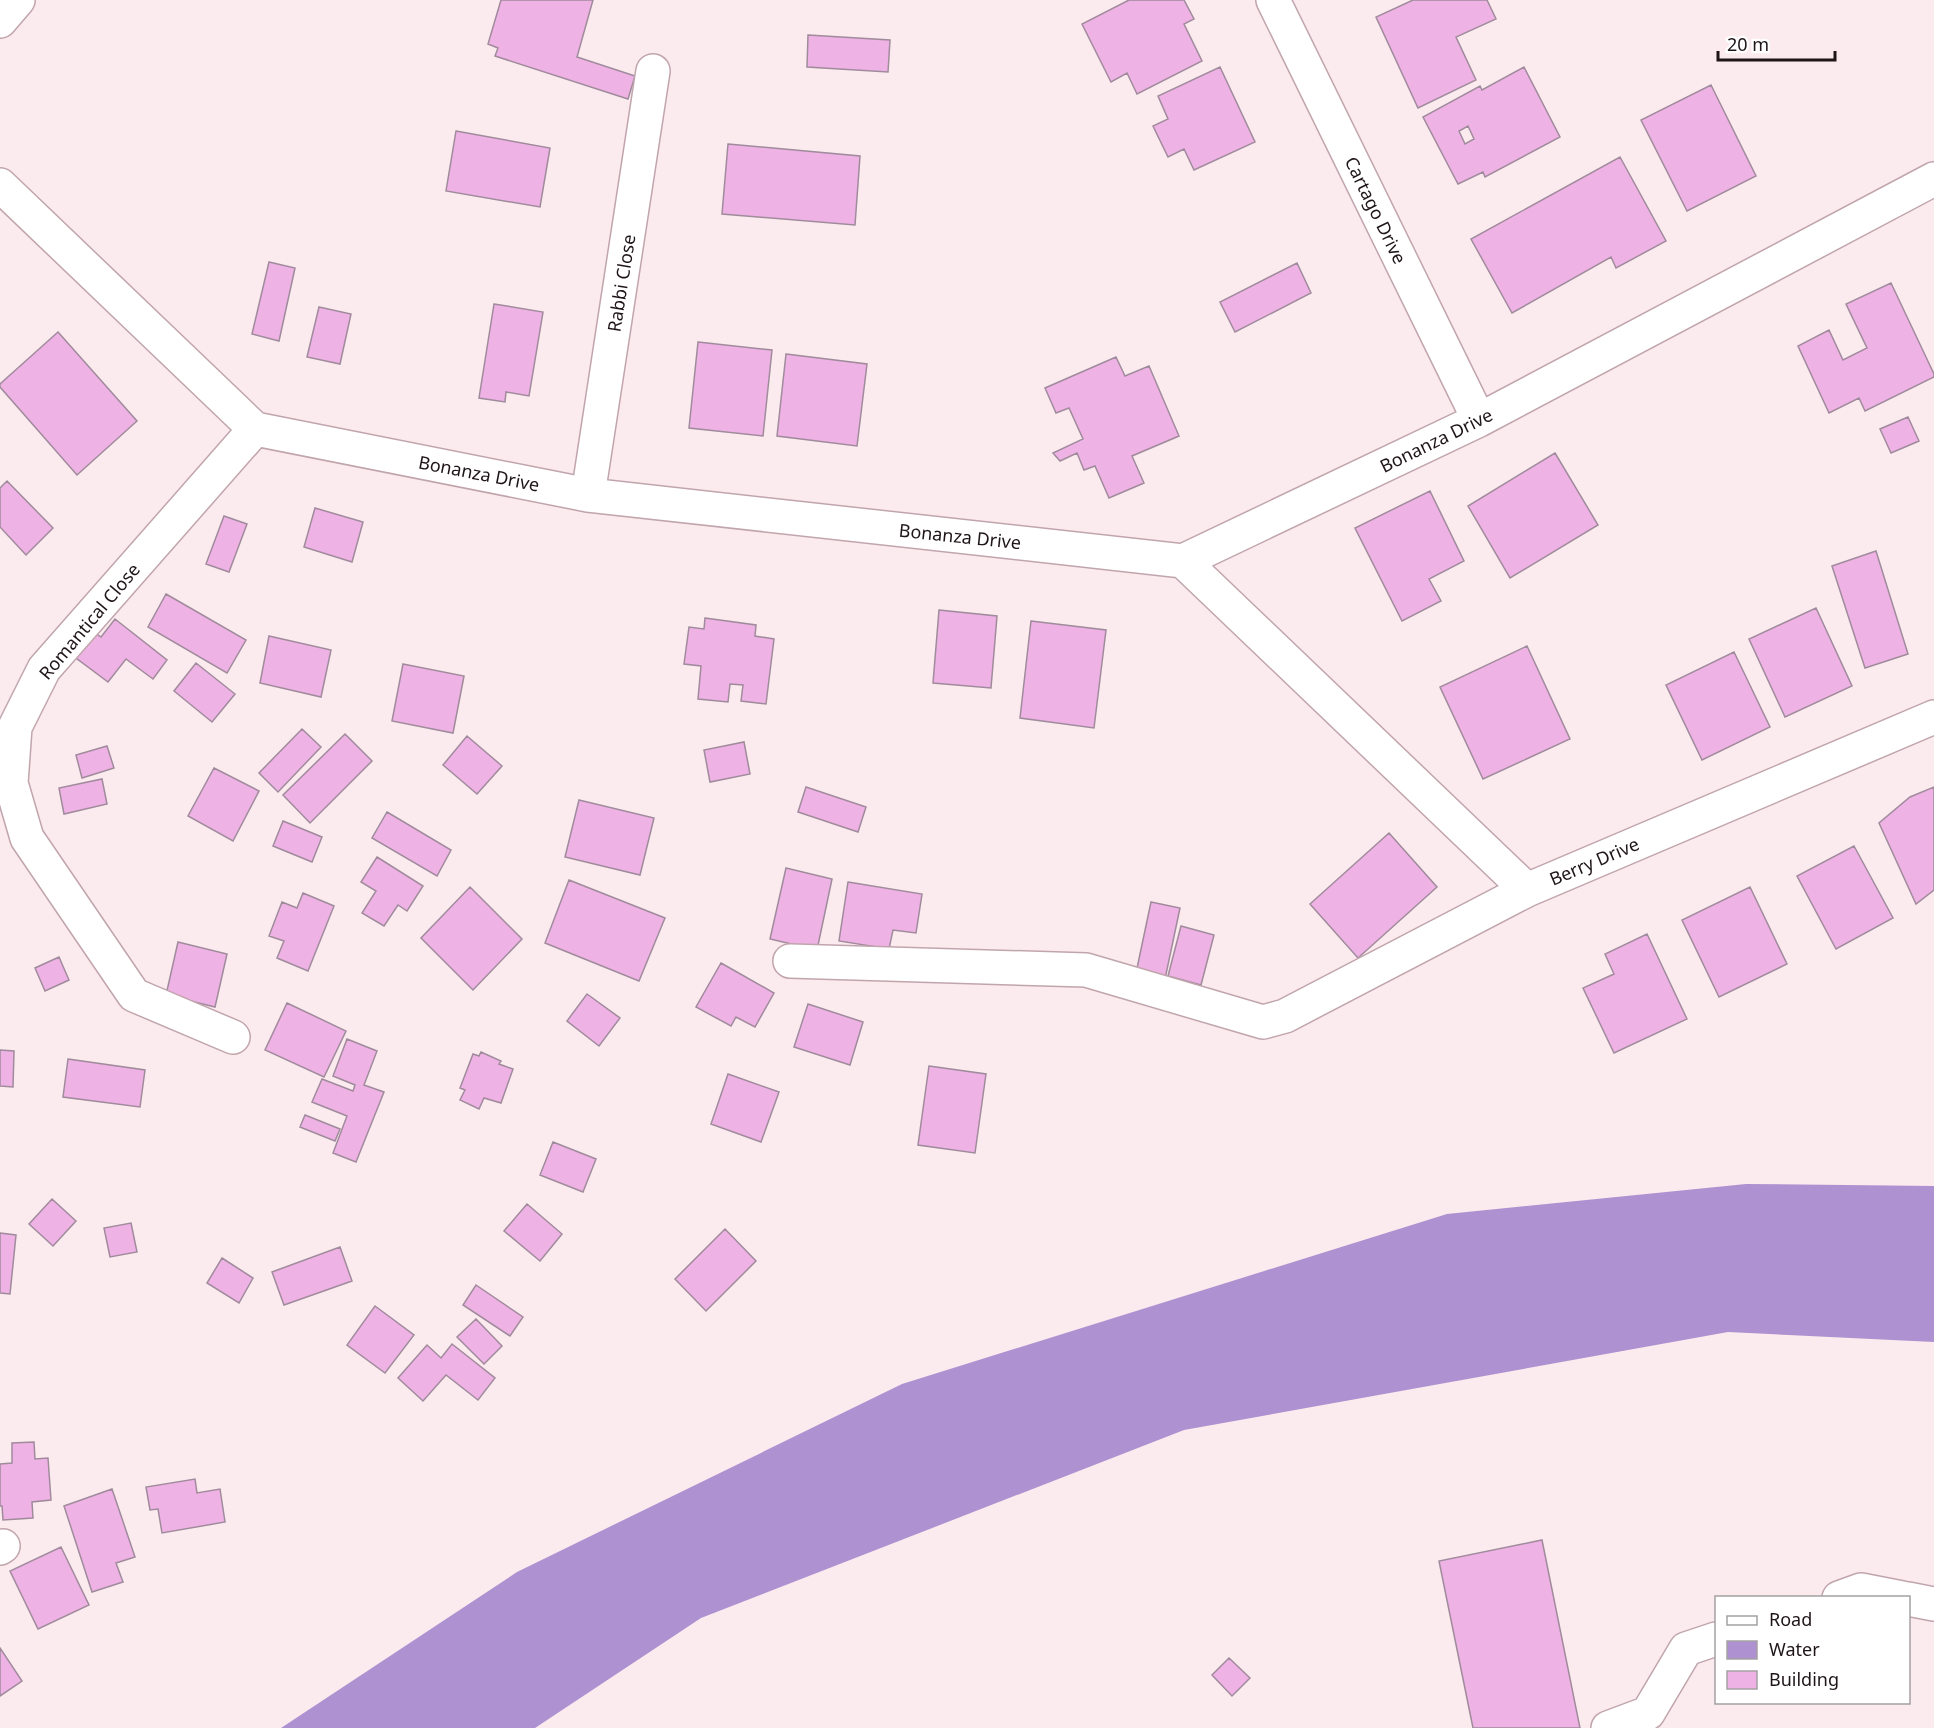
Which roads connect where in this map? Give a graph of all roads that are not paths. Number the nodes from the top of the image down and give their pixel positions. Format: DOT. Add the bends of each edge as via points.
graph roads {
  1 [pos="18,0"];
  2 [pos="1273,0"];
  3 [pos="0,21"];
  4 [pos="653,71"];
  5 [pos="1934,179"];
  6 [pos="0,185"];
  7 [pos="1479,420"];
  8 [pos="255,429"];
  9 [pos="588,495"];
  10 [pos="1183,561"];
  11 [pos="1934,717"];
  12 [pos="1527,890"];
  13 [pos="790,960"];
  14 [pos="234,1037"];
  15 [pos="1844,1596"];
  16 [pos="1892,1596"];
  17 [pos="1910,1599"];
  18 [pos="1934,1604"];
  19 [pos="1715,1639"];
  20 [pos="1608,1728"];
  1 -- 3 [label="street"];
  2 -- 7 [label="street, Cartago Drive"];
  4 -- 9 [label="street, Rabbi Close"];
  5 -- 7 [label="street, Bonanza Drive"];
  6 -- 8 [label="street"];
  7 -- 10 [label="street, Bonanza Drive"];
  8 -- 9 [label="street, Bonanza Drive"];
  8 -- 14 [label="street, Romantical Close" via="44,669 15,727 11,783 27,838 134,995"];
  9 -- 10 [label="street, Bonanza Drive"];
  10 -- 12 [label="street"];
  11 -- 12 [label="street, Berry Drive"];
  12 -- 13 [label="street, Berry Drive" via="1285,1016 1263,1023 1086,970"];
  15 -- 16 [label="street" via="1861,1590"];
  17 -- 18 [label="street"];
  19 -- 20 [label="street" via="1686,1649 1648,1713"];
}
